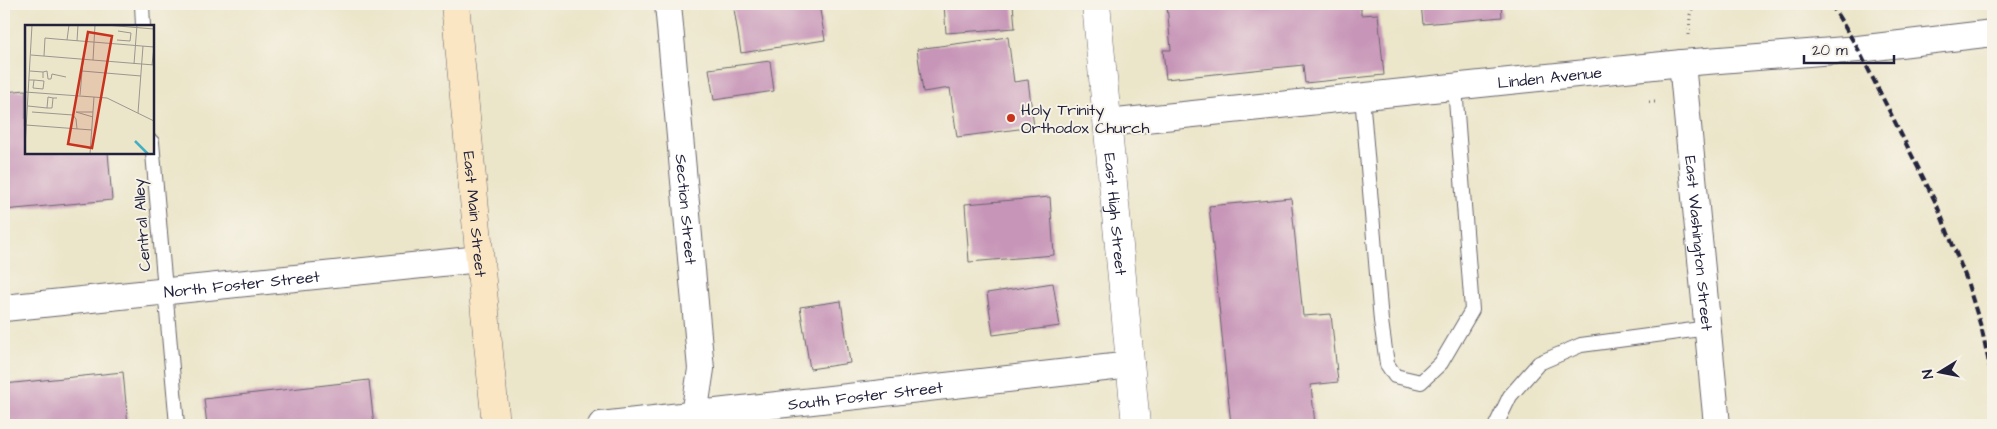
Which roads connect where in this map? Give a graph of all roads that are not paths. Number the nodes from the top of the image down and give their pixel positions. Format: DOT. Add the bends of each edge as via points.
graph roads {
  1 [pos="142,4"];
  2 [pos="455,4"];
  3 [pos="668,4"];
  4 [pos="1096,4"];
  5 [pos="144,25"];
  6 [pos="1993,33"];
  7 [pos="1682,63"];
  8 [pos="1455,87"];
  9 [pos="1362,96"];
  10 [pos="1107,123"];
  11 [pos="153,154"];
  12 [pos="480,259"];
  13 [pos="164,291"];
  14 [pos="4,308"];
  15 [pos="1708,328"];
  16 [pos="1131,366"];
  17 [pos="694,415"];
  18 [pos="177,425"];
  19 [pos="496,425"];
  20 [pos="601,425"];
  21 [pos="1136,425"];
  22 [pos="1496,425"];
  23 [pos="1717,425"];
  1 -- 5 [label="lane"];
  2 -- 12 [label="main road, East Main Street"];
  3 -- 17 [label="street, Section Street" via="701,369"];
  4 -- 10 [label="street, East High Street"];
  6 -- 7 [label="street, Linden Avenue" via="1858,49"];
  7 -- 8 [label="street, Linden Avenue"];
  7 -- 15 [label="street, East Washington Street"];
  8 -- 9 [label="street, Linden Avenue"];
  8 -- 9 [label="lane" via="1472,310 1441,363 1421,382 1395,376 1387,364"];
  9 -- 10 [label="street, Linden Avenue"];
  10 -- 16 [label="street, East High Street"];
  11 -- 13 [label="lane, Central Alley"];
  12 -- 13 [label="street, North Foster Street"];
  12 -- 19 [label="main road, East Main Street"];
  13 -- 14 [label="street, North Foster Street"];
  13 -- 18 [label="lane, Central Alley"];
  15 -- 22 [label="lane" via="1581,345 1539,363 1510,396"];
  15 -- 23 [label="street, East Washington Street"];
  16 -- 17 [label="street, South Foster Street"];
  16 -- 21 [label="street, East High Street"];
  17 -- 20 [label="street, South Foster Street"];
}
